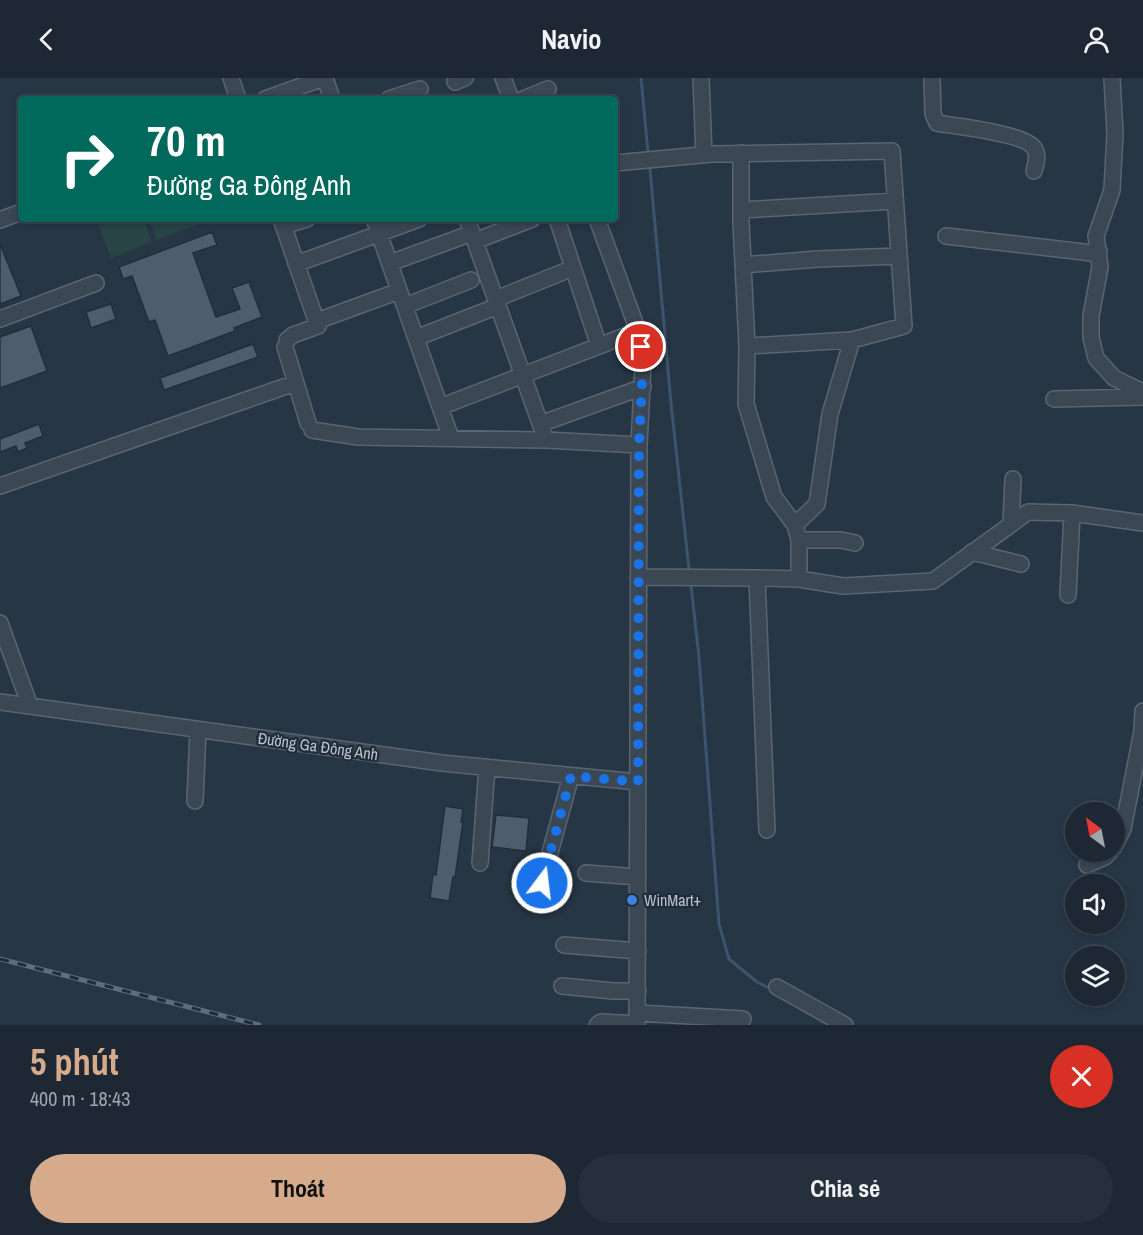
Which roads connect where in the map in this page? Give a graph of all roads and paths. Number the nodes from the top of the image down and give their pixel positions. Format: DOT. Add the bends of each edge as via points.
graph roads {
  1 [pos="231,78"];
  2 [pos="324,78"];
  3 [pos="503,78"];
  4 [pos="701,78"];
  5 [pos="932,78"];
  6 [pos="1112,78"];
  7 [pos="420,89"];
  8 [pos="548,89"];
  9 [pos="237,96"];
  10 [pos="273,96"];
  11 [pos="331,96"];
  12 [pos="398,96"];
  13 [pos="510,96"];
  14 [pos="530,96"];
  15 [pos="741,153"];
  16 [pos="704,154"];
  17 [pos="618,163"];
  18 [pos="1034,171"];
  19 [pos="895,201"];
  20 [pos="741,210"];
  21 [pos="18,213"];
  22 [pos="0,220"];
  23 [pos="401,222"];
  24 [pos="516,222"];
  25 [pos="558,222"];
  26 [pos="598,222"];
  27 [pos="282,223"];
  28 [pos="377,226"];
  29 [pos="471,231"];
  30 [pos="946,236"];
  31 [pos="1099,250"];
  32 [pos="899,256"];
  33 [pos="390,263"];
  34 [pos="297,264"];
  35 [pos="743,266"];
  36 [pos="573,268"];
  37 [pos="471,280"];
  38 [pos="96,284"];
  39 [pos="399,291"];
  40 [pos="497,303"];
  41 [pos="405,306"];
  42 [pos="0,319"];
  43 [pos="317,321"];
  44 [pos="638,331"];
  45 [pos="416,338"];
  46 [pos="852,340"];
  47 [pos="599,346"];
  48 [pos="747,346"];
  49 [pos="523,375"];
  50 [pos="296,383"];
  51 [pos="643,387"];
  52 [pos="1143,394"];
  53 [pos="1054,399"];
  54 [pos="440,407"];
  55 [pos="540,424"];
  56 [pos="451,438"];
  57 [pos="546,440"];
  58 [pos="639,445"];
  59 [pos="1013,479"];
  60 [pos="0,486"];
  61 [pos="1072,513"];
  62 [pos="1143,523"];
  63 [pos="1011,524"];
  64 [pos="797,532"];
  65 [pos="855,543"];
  66 [pos="972,552"];
  67 [pos="1021,564"];
  68 [pos="638,576"];
  69 [pos="757,578"];
  70 [pos="799,579"];
  71 [pos="1068,595"];
  72 [pos="0,623"];
  73 [pos="0,702"];
  74 [pos="30,706"];
  75 [pos="1143,711"];
  76 [pos="198,730"];
  77 [pos="487,767"];
  78 [pos="571,776"];
  79 [pos="638,782"];
  80 [pos="195,801"];
  81 [pos="1125,819"];
  82 [pos="767,830"];
  83 [pos="1094,862"];
  84 [pos="480,863"];
  85 [pos="1087,865"];
  86 [pos="586,873"];
  87 [pos="638,877"];
  88 [pos="536,904"];
  89 [pos="564,945"];
  90 [pos="638,951"];
  91 [pos="562,986"];
  92 [pos="777,987"];
  93 [pos="638,991"];
  94 [pos="743,1019"];
  95 [pos="637,1021"];
  96 [pos="597,1025"];
  97 [pos="681,1025"];
  98 [pos="712,1025"];
  99 [pos="845,1025"];
  1 -- 9 [label="street"];
  2 -- 10 [label="street"];
  2 -- 11 [label="street"];
  3 -- 13 [label="street"];
  4 -- 16 [label="street"];
  5 -- 18 [label="street" via="933,114 938,123 1025,141 1034,147"];
  6 -- 31 [label="street" via="1112,190 1096,236"];
  7 -- 12 [label="street"];
  8 -- 14 [label="street"];
  15 -- 16 [label="street"];
  15 -- 19 [label="street" via="892,151"];
  15 -- 20 [label="street"];
  16 -- 17 [label="street"];
  19 -- 20 [label="street"];
  19 -- 32 [label="street"];
  20 -- 35 [label="street"];
  21 -- 22 [label="street"];
  23 -- 28 [label="street"];
  24 -- 29 [label="street"];
  25 -- 36 [label="street"];
  26 -- 44 [label="street"];
  27 -- 34 [label="street"];
  28 -- 33 [label="street"];
  28 -- 34 [label="street"];
  29 -- 33 [label="street"];
  29 -- 40 [label="street"];
  30 -- 31 [label="street" via="1092,253"];
  31 -- 52 [label="street" via="1100,267 1091,316 1096,358 1114,378"];
  32 -- 35 [label="street"];
  32 -- 46 [label="street" via="904,326"];
  33 -- 39 [label="street"];
  34 -- 43 [label="street"];
  35 -- 48 [label="street"];
  36 -- 40 [label="street"];
  36 -- 47 [label="street"];
  37 -- 41 [label="street"];
  38 -- 42 [label="street"];
  39 -- 41 [label="street"];
  39 -- 43 [label="street"];
  40 -- 45 [label="street"];
  40 -- 49 [label="street"];
  41 -- 45 [label="street"];
  43 -- 50 [label="street" via="318,326 293,335 286,343"];
  44 -- 47 [label="street"];
  44 -- 51 [label="street"];
  45 -- 54 [label="street"];
  46 -- 48 [label="street"];
  46 -- 64 [label="street" via="830,414 817,504"];
  47 -- 49 [label="street"];
  48 -- 64 [label="street" via="746,404 774,496"];
  49 -- 54 [label="street"];
  49 -- 55 [label="street"];
  50 -- 56 [label="street" via="310,427 358,437"];
  50 -- 60 [label="street"];
  51 -- 55 [label="street"];
  51 -- 58 [label="street"];
  52 -- 53 [label="street"];
  54 -- 56 [label="street"];
  55 -- 57 [label="street"];
  56 -- 57 [label="street"];
  57 -- 58 [label="street"];
  58 -- 68 [label="street"];
  59 -- 63 [label="street"];
  61 -- 62 [label="street"];
  61 -- 63 [label="street" via="1028,512"];
  61 -- 71 [label="street"];
  63 -- 66 [label="street"];
  64 -- 65 [label="street"];
  64 -- 70 [label="street"];
  66 -- 67 [label="street"];
  66 -- 70 [label="street" via="933,581 843,586"];
  68 -- 69 [label="street"];
  68 -- 79 [label="street"];
  69 -- 70 [label="street"];
  69 -- 82 [label="street"];
  72 -- 74 [label="street"];
  73 -- 74 [label="street, Đường Ga Đông Anh"];
  74 -- 76 [label="street, Đường Ga Đông Anh"];
  75 -- 81 [label="street"];
  76 -- 77 [label="street, Đường Ga Đông Anh"];
  76 -- 80 [label="street"];
  77 -- 78 [label="street, Đường Ga Đông Anh"];
  77 -- 84 [label="street"];
  78 -- 79 [label="street, Đường Ga Đông Anh"];
  78 -- 88 [label="street"];
  79 -- 87 [label="street"];
  83 -- 85 [label="street"];
  86 -- 87 [label="street"];
  87 -- 90 [label="street"];
  89 -- 90 [label="street"];
  90 -- 93 [label="street"];
  91 -- 93 [label="street"];
  92 -- 99 [label="street"];
  93 -- 95 [label="street"];
  94 -- 95 [label="street"];
  95 -- 96 [label="street"];
  97 -- 98 [label="street"];
}
